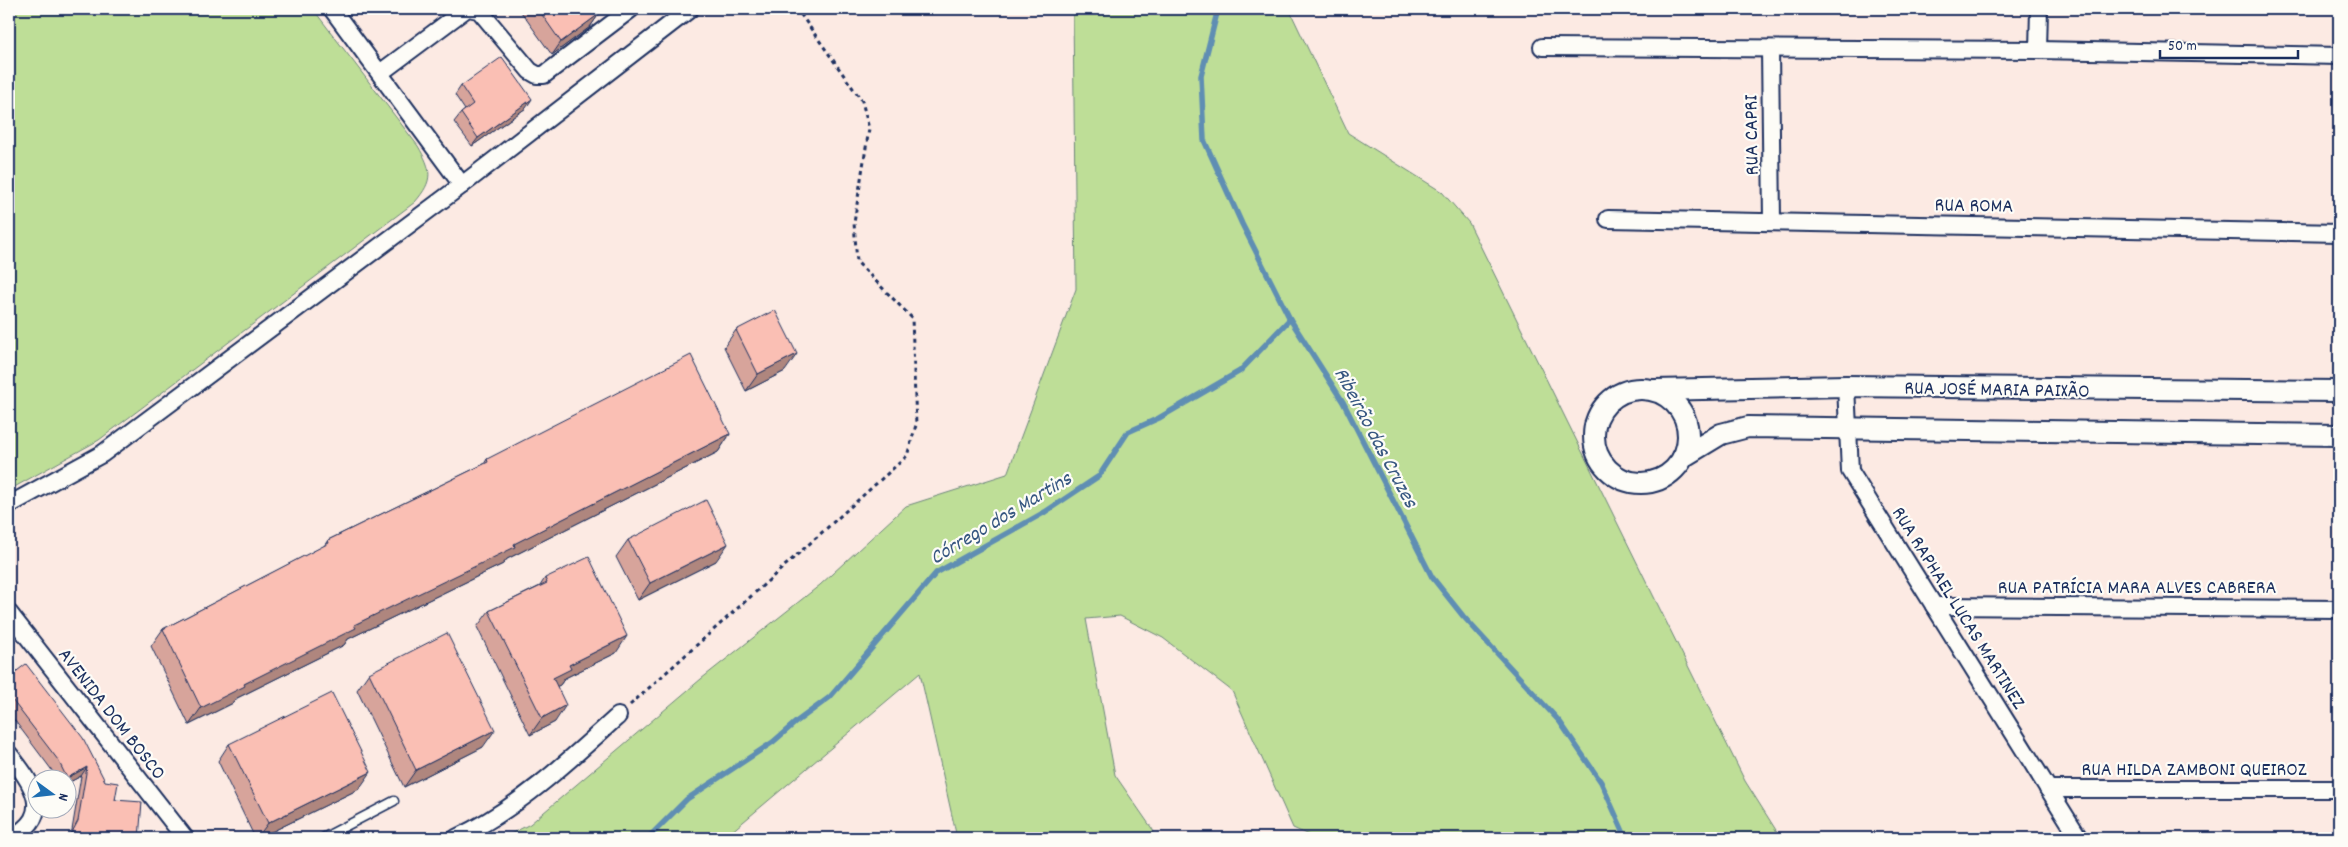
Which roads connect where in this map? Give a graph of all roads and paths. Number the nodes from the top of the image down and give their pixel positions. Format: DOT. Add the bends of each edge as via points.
graph roads {
  1 [pos="332,9"];
  2 [pos="466,9"];
  3 [pos="473,9"];
  4 [pos="690,9"];
  5 [pos="797,9"];
  6 [pos="2039,9"];
  7 [pos="622,11"];
  8 [pos="1542,47"];
  9 [pos="1770,49"];
  10 [pos="2038,50"];
  11 [pos="2339,56"];
  12 [pos="380,73"];
  13 [pos="462,185"];
  14 [pos="1608,219"];
  15 [pos="1772,221"];
  16 [pos="2339,233"];
  17 [pos="1846,386"];
  18 [pos="1655,390"];
  19 [pos="2339,391"];
  20 [pos="1848,427"];
  21 [pos="2339,435"];
  22 [pos="1683,458"];
  23 [pos="9,505"];
  24 [pos="1934,606"];
  25 [pos="2339,609"];
  26 [pos="9,613"];
  27 [pos="618,716"];
  28 [pos="9,754"];
  29 [pos="2048,789"];
  30 [pos="2339,789"];
  31 [pos="394,801"];
  32 [pos="10,838"];
  33 [pos="185,838"];
  34 [pos="323,838"];
  35 [pos="456,838"];
  36 [pos="2079,838"];
  1 -- 12 [label="street"];
  2 -- 12 [label="street"];
  3 -- 7 [label="street" via="479,10 530,71 537,75 544,75"];
  4 -- 13 [label="street"];
  5 -- 27 [label="path" via="862,101 869,129 854,223 857,262 912,318 916,425 907,456"];
  6 -- 10 [label="street"];
  8 -- 9 [label="street"];
  9 -- 10 [label="street"];
  9 -- 15 [label="street, RUA CAPRI"];
  10 -- 11 [label="street"];
  12 -- 13 [label="street"];
  13 -- 23 [label="street" via="102,454"];
  14 -- 15 [label="street, RUA ROMA"];
  15 -- 16 [label="street, RUA ROMA"];
  17 -- 18 [label="street, RUA JOSÉ MARIA PAIXÃO"];
  17 -- 19 [label="street, RUA JOSÉ MARIA PAIXÃO"];
  17 -- 20 [label="street, RUA RAPHAEL LUCAS MARTINEZ"];
  18 -- 22 [label="street" via="1673,400 1685,417 1689,437"];
  18 -- 22 [label="street" via="1638,388 1620,393 1607,404 1597,419 1594,437 1598,454 1608,469 1622,479 1640,483 1657,481 1673,472"];
  20 -- 21 [label="street, RUA JOSÉ MARIA PAIXÃO"];
  20 -- 22 [label="street, RUA JOSÉ MARIA PAIXÃO" via="1741,428 1721,434"];
  20 -- 24 [label="street, RUA RAPHAEL LUCAS MARTINEZ" via="1850,471"];
  24 -- 25 [label="street, RUA PATRÍCIA MARA ALVES CABRERA"];
  24 -- 29 [label="street, RUA RAPHAEL LUCAS MARTINEZ"];
  26 -- 33 [label="street, AVENIDA DOM BOSCO"];
  27 -- 35 [label="street" via="565,765 476,829"];
  28 -- 32 [label="street" via="30,780 36,804 34,816 27,826"];
  29 -- 30 [label="street, RUA HILDA ZAMBONI QUEIROZ"];
  29 -- 36 [label="street, RUA RAPHAEL LUCAS MARTINEZ"];
  31 -- 34 [label="lane"];
}
